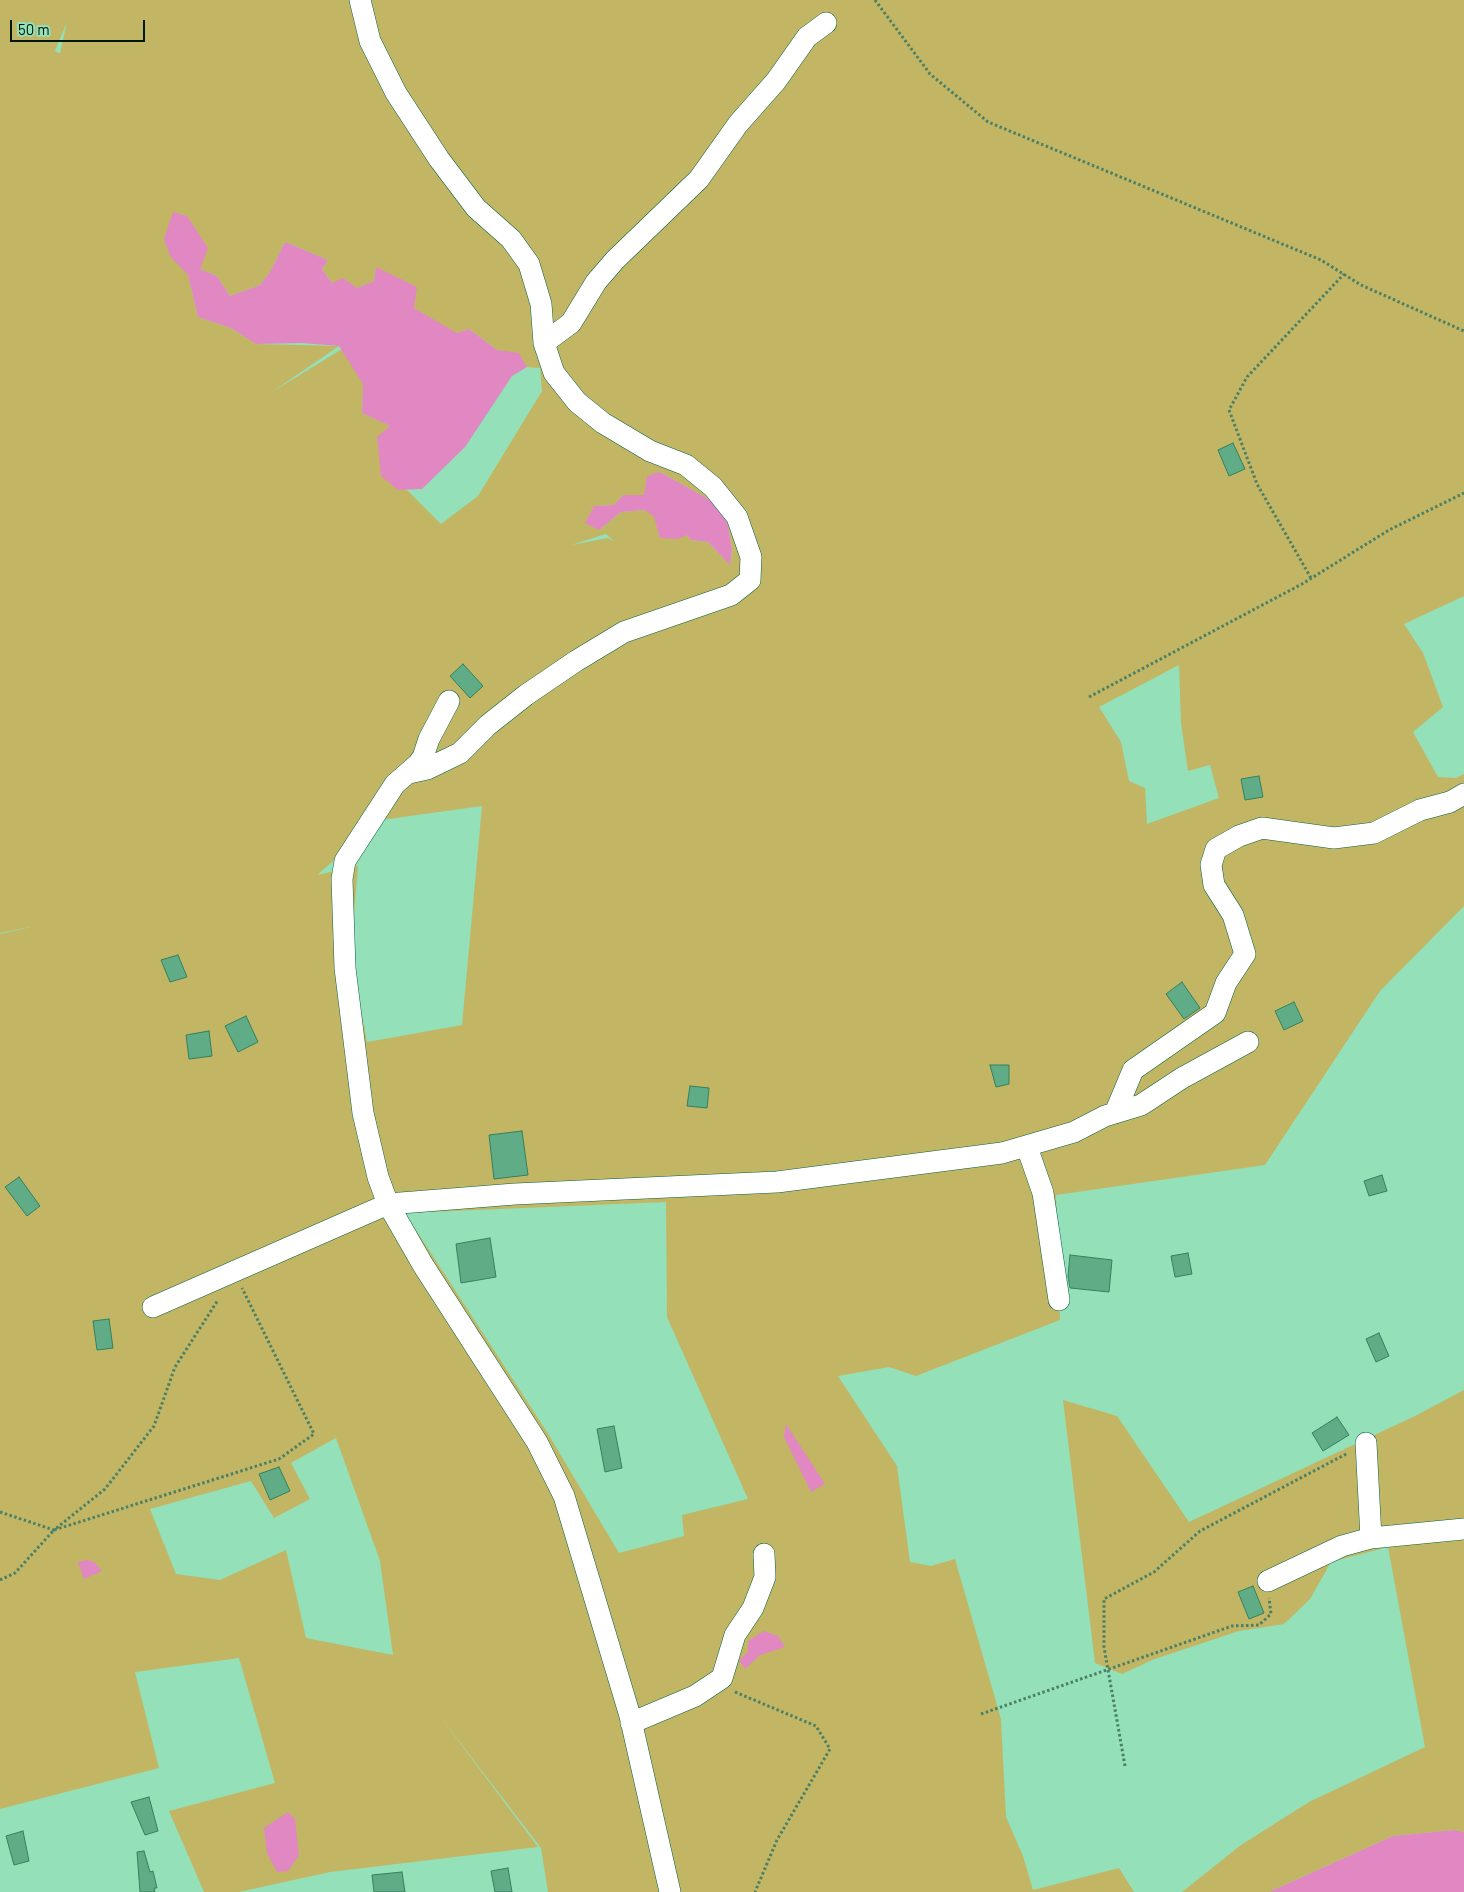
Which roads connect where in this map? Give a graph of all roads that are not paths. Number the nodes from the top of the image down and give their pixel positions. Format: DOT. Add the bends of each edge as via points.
graph roads {
  1 [pos="360,0"];
  2 [pos="826,23"];
  3 [pos="544,342"];
  4 [pos="449,701"];
  5 [pos="406,774"];
  6 [pos="1464,794"];
  7 [pos="1248,1042"];
  8 [pos="1115,1113"];
  9 [pos="1027,1147"];
  10 [pos="388,1204"];
  11 [pos="1059,1300"];
  12 [pos="153,1307"];
  13 [pos="1366,1443"];
  14 [pos="1464,1529"];
  15 [pos="1371,1538"];
  16 [pos="764,1554"];
  17 [pos="1268,1581"];
  18 [pos="631,1723"];
  19 [pos="670,1892"];
  1 -- 3 [label="street" via="370,41 396,93 476,208 511,239 529,264 541,304"];
  2 -- 3 [label="street" via="807,37 699,179 615,260 596,282 571,323"];
  3 -- 5 [label="street" via="554,374 577,402 630,440 686,465 713,487 737,517 751,557 750,580 731,595 624,632 526,695 488,724 460,753 427,769"];
  4 -- 5 [label="street" via="423,757"];
  5 -- 10 [label="street" via="394,784 354,845 345,861 342,879 345,968 363,1113"];
  6 -- 8 [label="street" via="1450,802 1420,810 1374,833 1334,838 1262,828 1216,849 1211,865 1214,885 1233,915 1245,954 1226,984 1215,1013 1133,1070"];
  7 -- 8 [label="street" via="1141,1105"];
  8 -- 9 [label="street" via="1074,1132"];
  9 -- 10 [label="street" via="969,1159 777,1182 515,1194"];
  9 -- 11 [label="street" via="1043,1193"];
  10 -- 12 [label="street"];
  10 -- 18 [label="street" via="433,1281 537,1442 564,1496"];
  13 -- 15 [label="street"];
  14 -- 15 [label="street"];
  15 -- 17 [label="street" via="1342,1546"];
  16 -- 18 [label="street" via="765,1577 753,1608 735,1635 722,1678 695,1696"];
  18 -- 19 [label="street"];
}
